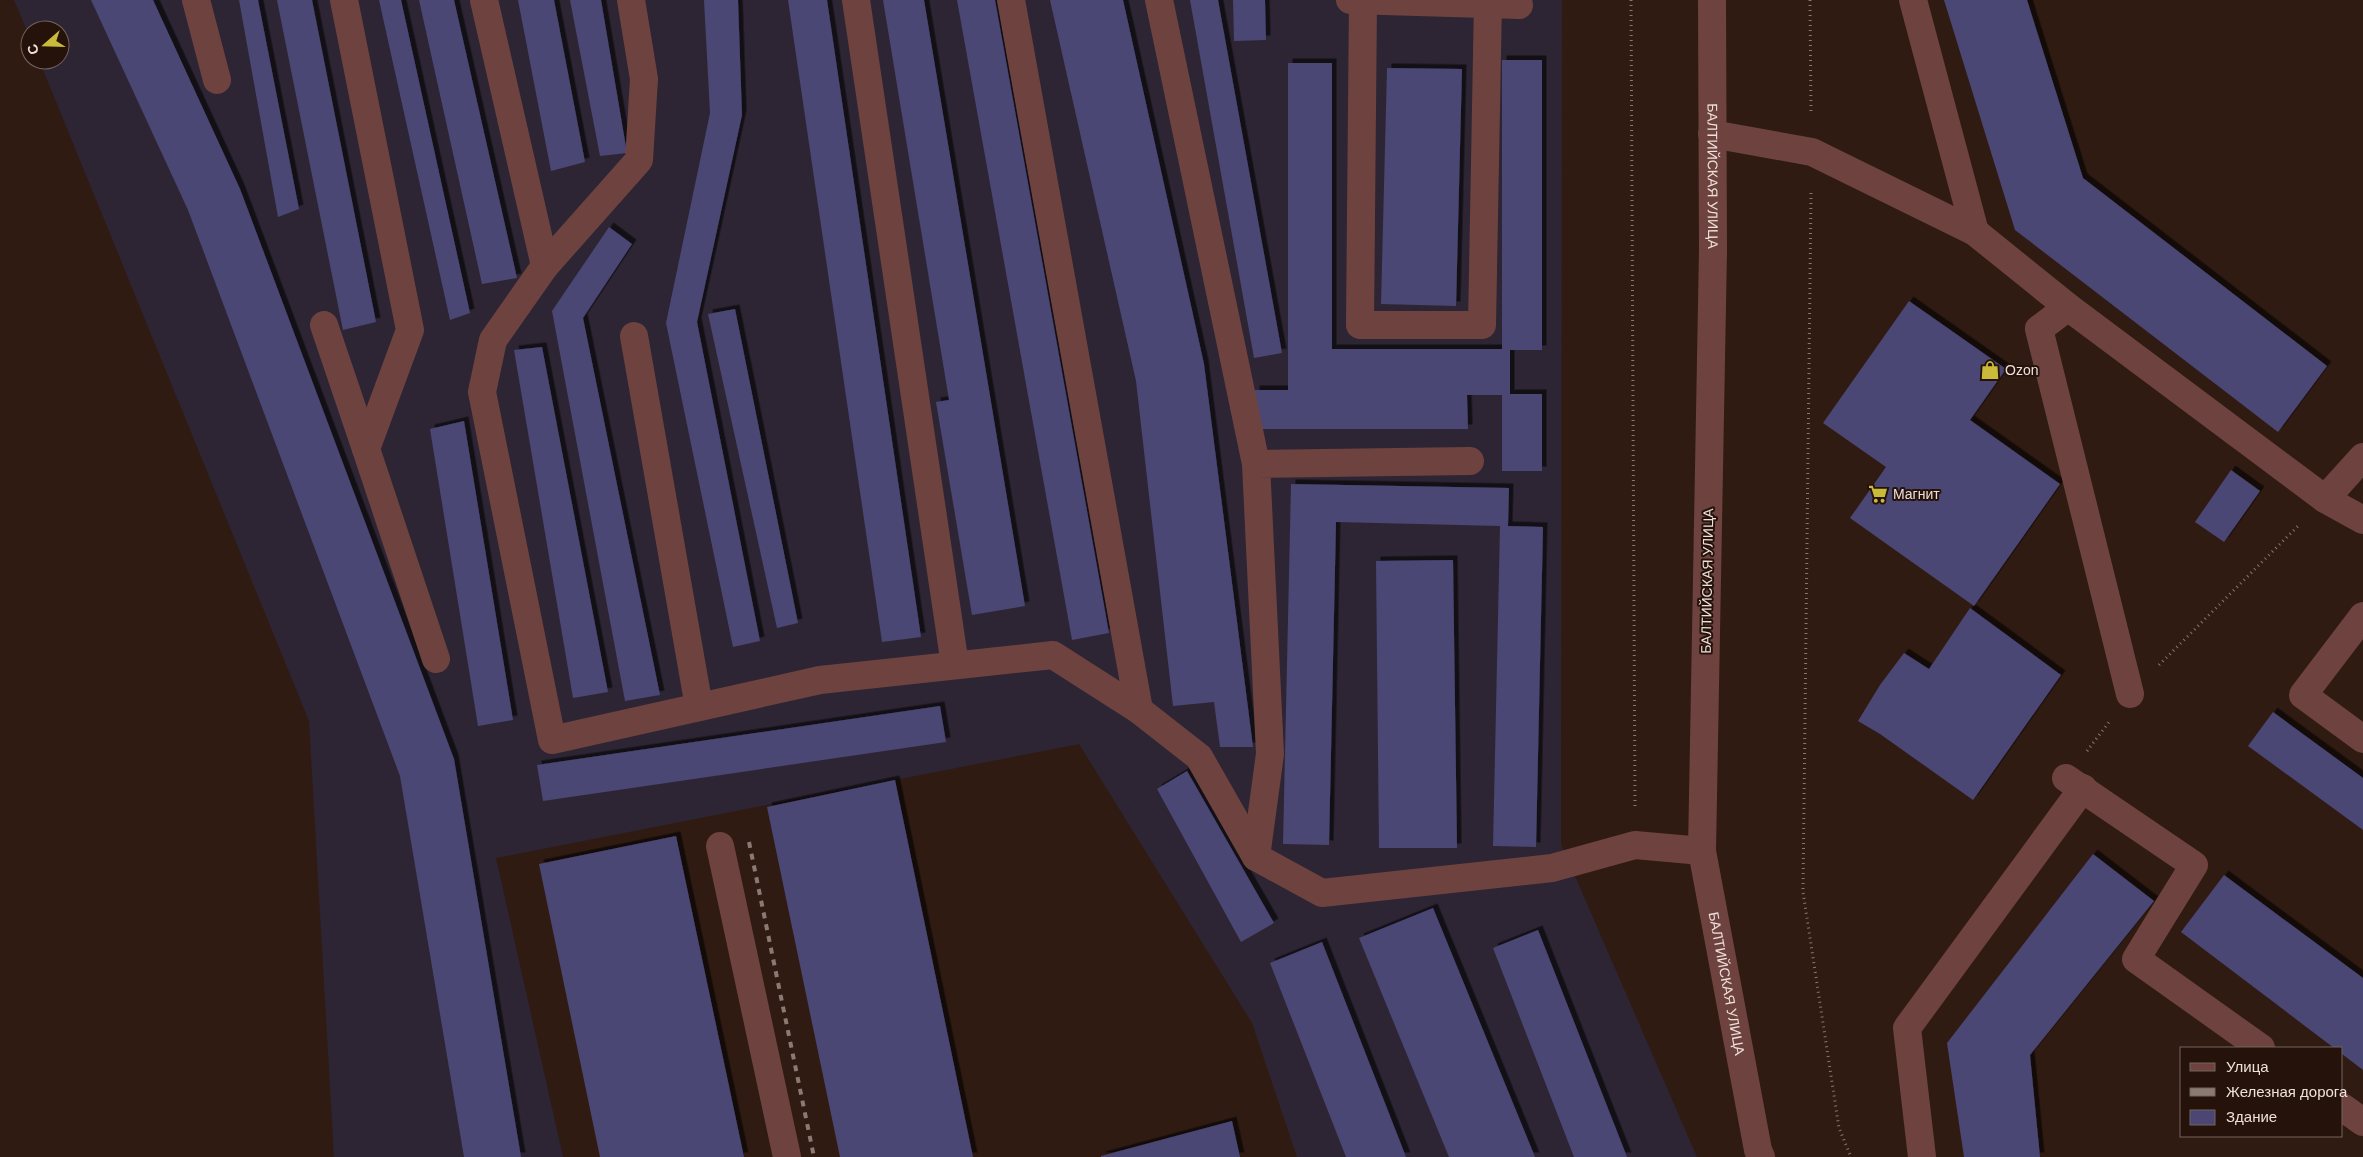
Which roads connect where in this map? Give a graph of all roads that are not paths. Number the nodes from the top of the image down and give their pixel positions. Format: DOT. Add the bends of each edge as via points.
graph roads {
  1 [pos="196,0"];
  2 [pos="344,0"];
  3 [pos="484,0"];
  4 [pos="631,0"];
  5 [pos="856,0"];
  6 [pos="1011,0"];
  7 [pos="1159,0"];
  8 [pos="1350,0"];
  9 [pos="1363,0"];
  10 [pos="1712,0"];
  11 [pos="1913,0"];
  12 [pos="1488,2"];
  13 [pos="1519,5"];
  14 [pos="217,80"];
  15 [pos="1712,134"];
  16 [pos="1975,232"];
  17 [pos="545,266"];
  18 [pos="2068,307"];
  19 [pos="324,325"];
  20 [pos="634,336"];
  21 [pos="366,449"];
  22 [pos="2363,457"];
  23 [pos="1470,462"];
  24 [pos="1256,464"];
  25 [pos="2325,499"];
  26 [pos="2363,520"];
  27 [pos="2363,616"];
  28 [pos="436,659"];
  29 [pos="955,665"];
  30 [pos="2130,694"];
  31 [pos="699,708"];
  32 [pos="1139,710"];
  33 [pos="2363,739"];
  34 [pos="720,846"];
  35 [pos="1702,851"];
  36 [pos="1256,857"];
  37 [pos="2260,1047"];
  38 [pos="2343,1107"];
  39 [pos="2363,1122"];
  40 [pos="787,1157"];
  41 [pos="1761,1157"];
  42 [pos="1922,1157"];
  1 -- 14 [label="street"];
  2 -- 21 [label="street" via="410,330"];
  3 -- 17 [label="street"];
  4 -- 17 [label="street" via="644,79 639,160"];
  5 -- 29 [label="street"];
  6 -- 32 [label="street"];
  7 -- 24 [label="street"];
  8 -- 9 [label="street"];
  9 -- 12 [label="street"];
  9 -- 12 [label="street" via="1360,324 1482,324"];
  10 -- 15 [label="street, БАЛТИЙСКАЯ УЛИЦА"];
  11 -- 16 [label="street"];
  12 -- 13 [label="street"];
  15 -- 16 [label="street" via="1812,152"];
  15 -- 35 [label="street, БАЛТИЙСКАЯ УЛИЦА" via="1713,250"];
  16 -- 18 [label="street"];
  17 -- 31 [label="street" via="493,340 482,392 552,740"];
  18 -- 25 [label="street"];
  18 -- 30 [label="street" via="2039,329"];
  19 -- 21 [label="street"];
  20 -- 31 [label="street"];
  21 -- 28 [label="street"];
  22 -- 25 [label="street"];
  23 -- 24 [label="street"];
  24 -- 36 [label="street" via="1270,754"];
  25 -- 26 [label="street"];
  27 -- 33 [label="street" via="2303,695"];
  29 -- 31 [label="street" via="820,680"];
  29 -- 32 [label="street" via="1053,655"];
  32 -- 36 [label="street" via="1199,757"];
  34 -- 40 [label="street"];
  35 -- 36 [label="street" via="1635,845 1552,868 1322,893"];
  35 -- 41 [label="street, БАЛТИЙСКАЯ УЛИЦА"];
  37 -- 42 [label="street" via="2136,959 2194,865 2075,783 1907,1028"];
  38 -- 39 [label="street"];
}
